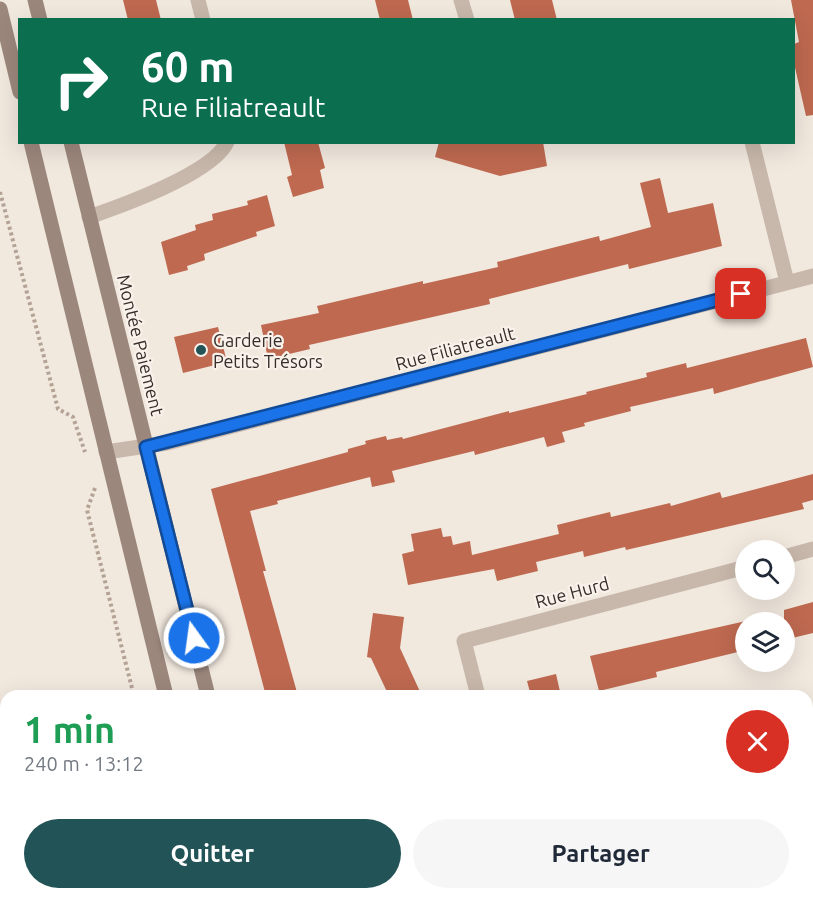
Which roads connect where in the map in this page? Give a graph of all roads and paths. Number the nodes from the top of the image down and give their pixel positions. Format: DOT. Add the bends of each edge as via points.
graph roads {
  1 [pos="35,0"];
  2 [pos="198,0"];
  3 [pos="461,0"];
  4 [pos="0,9"];
  5 [pos="40,18"];
  6 [pos="202,18"];
  7 [pos="466,18"];
  8 [pos="0,50"];
  9 [pos="18,84"];
  10 [pos="18,93"];
  11 [pos="32,144"];
  12 [pos="71,144"];
  13 [pos="226,144"];
  14 [pos="752,144"];
  15 [pos="0,192"];
  16 [pos="89,217"];
  17 [pos="813,276"];
  18 [pos="787,282"];
  19 [pos="146,447"];
  20 [pos="106,452"];
  21 [pos="87,459"];
  22 [pos="93,479"];
  23 [pos="813,549"];
  24 [pos="795,554"];
  25 [pos="735,570"];
  26 [pos="132,690"];
  27 [pos="165,690"];
  28 [pos="207,690"];
  29 [pos="476,690"];
  1 -- 5 [label="main road"];
  2 -- 6 [label="street"];
  3 -- 7 [label="street"];
  4 -- 9 [label="main road"];
  8 -- 10 [label="main road"];
  11 -- 20 [label="main road"];
  12 -- 16 [label="main road, Montée Paiement"];
  13 -- 16 [label="street" via="220,154 161,190"];
  14 -- 18 [label="street"];
  15 -- 21 [label="path" via="58,409 73,417"];
  16 -- 19 [label="main road, Montée Paiement"];
  17 -- 18 [label="street, Rue Filiatreault"];
  18 -- 19 [label="street, Rue Filiatreault"];
  19 -- 20 [label="street, Rue Filiatreault"];
  19 -- 28 [label="main road, Montée Paiement"];
  20 -- 27 [label="main road"];
  22 -- 26 [label="path" via="95,489 87,510"];
  23 -- 24 [label="street"];
  25 -- 29 [label="street, Rue Hurd" via="464,641"];
}
